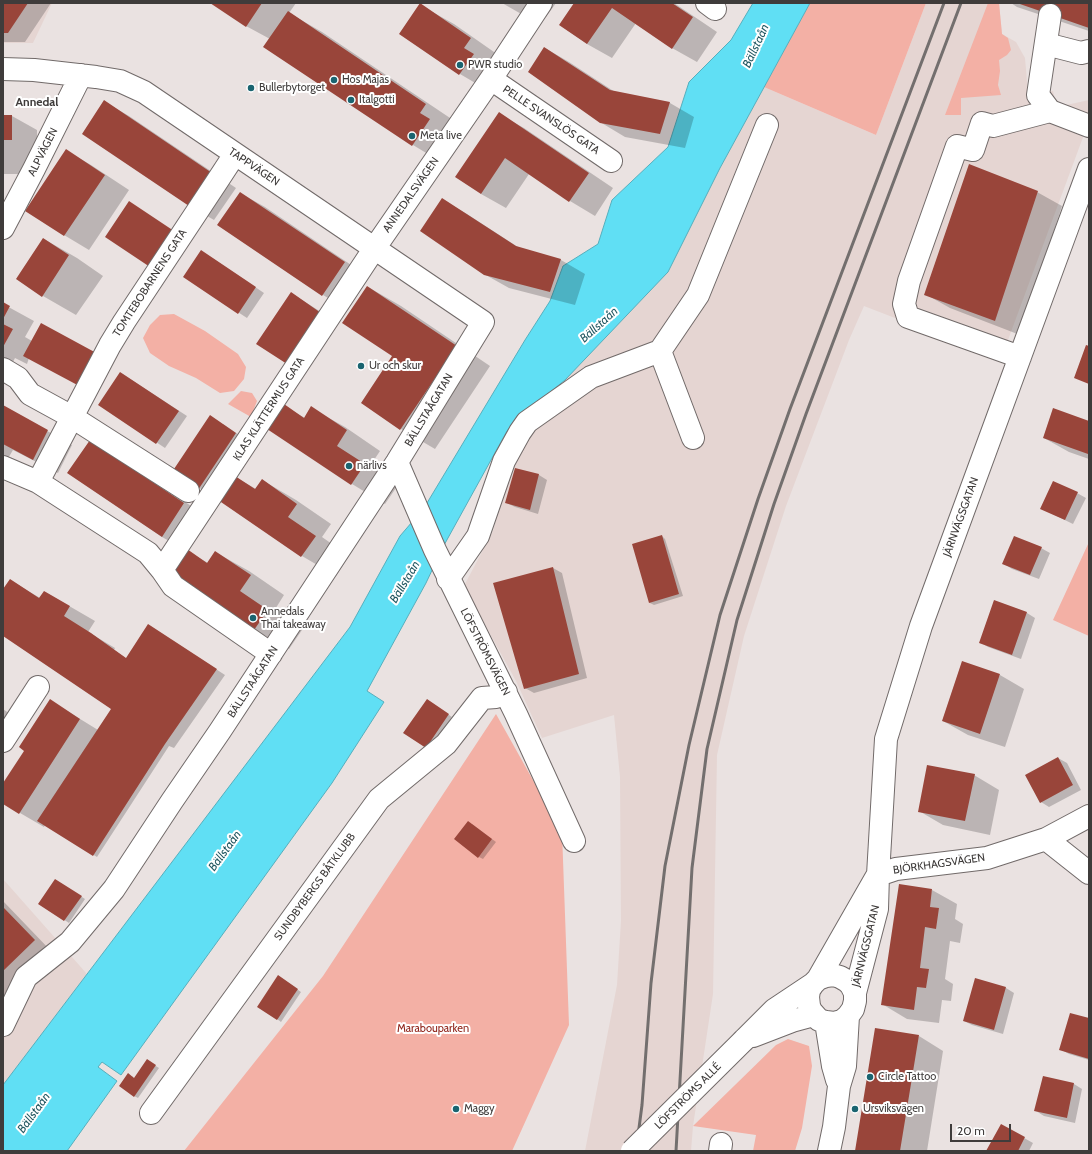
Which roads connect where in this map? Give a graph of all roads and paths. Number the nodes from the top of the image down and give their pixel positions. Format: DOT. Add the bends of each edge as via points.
graph roads {
  1 [pos="541,3"];
  2 [pos="1050,15"];
  3 [pos="1046,44"];
  4 [pos="1089,51"];
  5 [pos="3,69"];
  6 [pos="82,75"];
  7 [pos="491,79"];
  8 [pos="1050,111"];
  9 [pos="767,125"];
  10 [pos="1089,126"];
  11 [pos="235,154"];
  12 [pos="611,161"];
  13 [pos="1089,169"];
  14 [pos="3,228"];
  15 [pos="374,249"];
  16 [pos="483,322"];
  17 [pos="660,351"];
  18 [pos="1020,358"];
  19 [pos="3,369"];
  20 [pos="72,417"];
  21 [pos="693,438"];
  22 [pos="398,462"];
  23 [pos="3,467"];
  24 [pos="38,482"];
  25 [pos="188,491"];
  26 [pos="162,570"];
  27 [pos="445,572"];
  28 [pos="271,654"];
  29 [pos="38,687"];
  30 [pos="506,692"];
  31 [pos="3,741"];
  32 [pos="1089,816"];
  33 [pos="1046,839"];
  34 [pos="574,842"];
  35 [pos="1089,873"];
  36 [pos="878,875"];
  37 [pos="816,981"];
  38 [pos="855,993"];
  39 [pos="848,1016"];
  40 [pos="820,1019"];
  41 [pos="3,1025"];
  42 [pos="744,1040"];
  43 [pos="839,1086"];
  44 [pos="151,1113"];
  45 [pos="632,1151"];
  46 [pos="829,1151"];
  1 -- 7 [label="street, ANNEDALSVÄGEN"];
  2 -- 3 [label="street"];
  3 -- 4 [label="street" via="1081,53"];
  3 -- 8 [label="street" via="1038,95"];
  5 -- 6 [label="street, TAPPVÄGEN"];
  6 -- 11 [label="street, TAPPVÄGEN" via="120,81 144,92"];
  6 -- 14 [label="street, ALPVÄGEN"];
  7 -- 12 [label="street, PELLE SVANSLÖS GATA"];
  7 -- 15 [label="street, ANNEDALSVÄGEN"];
  8 -- 10 [label="street"];
  8 -- 18 [label="street" via="993,126 982,123 972,150 957,146 909,281 904,304 908,317"];
  9 -- 17 [label="street" via="698,295"];
  11 -- 15 [label="street, TAPPVÄGEN"];
  11 -- 20 [label="street, TOMTEBOBARNENS GATA" via="124,322"];
  13 -- 18 [label="street, JÄRNVÄGSGATAN"];
  15 -- 16 [label="street, TAPPVÄGEN"];
  15 -- 26 [label="street, KLAS KLÄTTERMUS GATA"];
  16 -- 22 [label="street, BÄLLSTAÅGATAN"];
  17 -- 21 [label="street"];
  17 -- 27 [label="street" via="592,377 527,422 504,461 478,536"];
  18 -- 36 [label="street, JÄRNVÄGSGATAN" via="921,626 886,739"];
  19 -- 20 [label="street" via="18,378 30,394"];
  20 -- 24 [label="street, TOMTEBOBARNENS GATA"];
  20 -- 25 [label="street"];
  22 -- 27 [label="street, LÖFSTRÖMSVÄGEN"];
  22 -- 28 [label="street, BÄLLSTAÅGATAN"];
  23 -- 24 [label="street"];
  24 -- 26 [label="street" via="148,553"];
  26 -- 28 [label="street" via="173,586"];
  27 -- 30 [label="street, LÖFSTRÖMSVÄGEN"];
  28 -- 41 [label="street, BÄLLSTAÅGATAN" via="114,889 70,942 26,977"];
  29 -- 31 [label="street"];
  30 -- 34 [label="street, LÖFSTRÖMSVÄGEN"];
  30 -- 44 [label="street, SUNDBYBERGS BÅTKLUBB" via="496,697 482,698 446,744 379,799"];
  32 -- 33 [label="street, BJÖRKHAGSVÄGEN"];
  33 -- 35 [label="street"];
  33 -- 36 [label="street, BJÖRKHAGSVÄGEN" via="987,858 896,869"];
  36 -- 37 [label="street, JÄRNVÄGSGATAN"];
  36 -- 38 [label="street, JÄRNVÄGSGATAN" via="877,909"];
  37 -- 38 [label="street, JÄRNVÄGSGATAN" via="826,976 840,977 847,980"];
  37 -- 40 [label="street, JÄRNVÄGSGATAN" via="809,990 808,998 811,1011"];
  37 -- 42 [label="street, LÖFSTRÖMS ALLÉ" via="774,1010"];
  38 -- 39 [label="street, JÄRNVÄGSGATAN" via="853,1009"];
  39 -- 40 [label="street" via="834,1023"];
  39 -- 43 [label="street, JÄRNVÄGSGATAN" via="845,1066"];
  40 -- 42 [label="street, LÖFSTRÖMS ALLÉ" via="792,1021"];
  40 -- 43 [label="street, JÄRNVÄGSGATAN"];
  42 -- 45 [label="street, LÖFSTRÖMS ALLÉ, bridge"];
  43 -- 46 [label="street, JÄRNVÄGSGATAN"];
}
